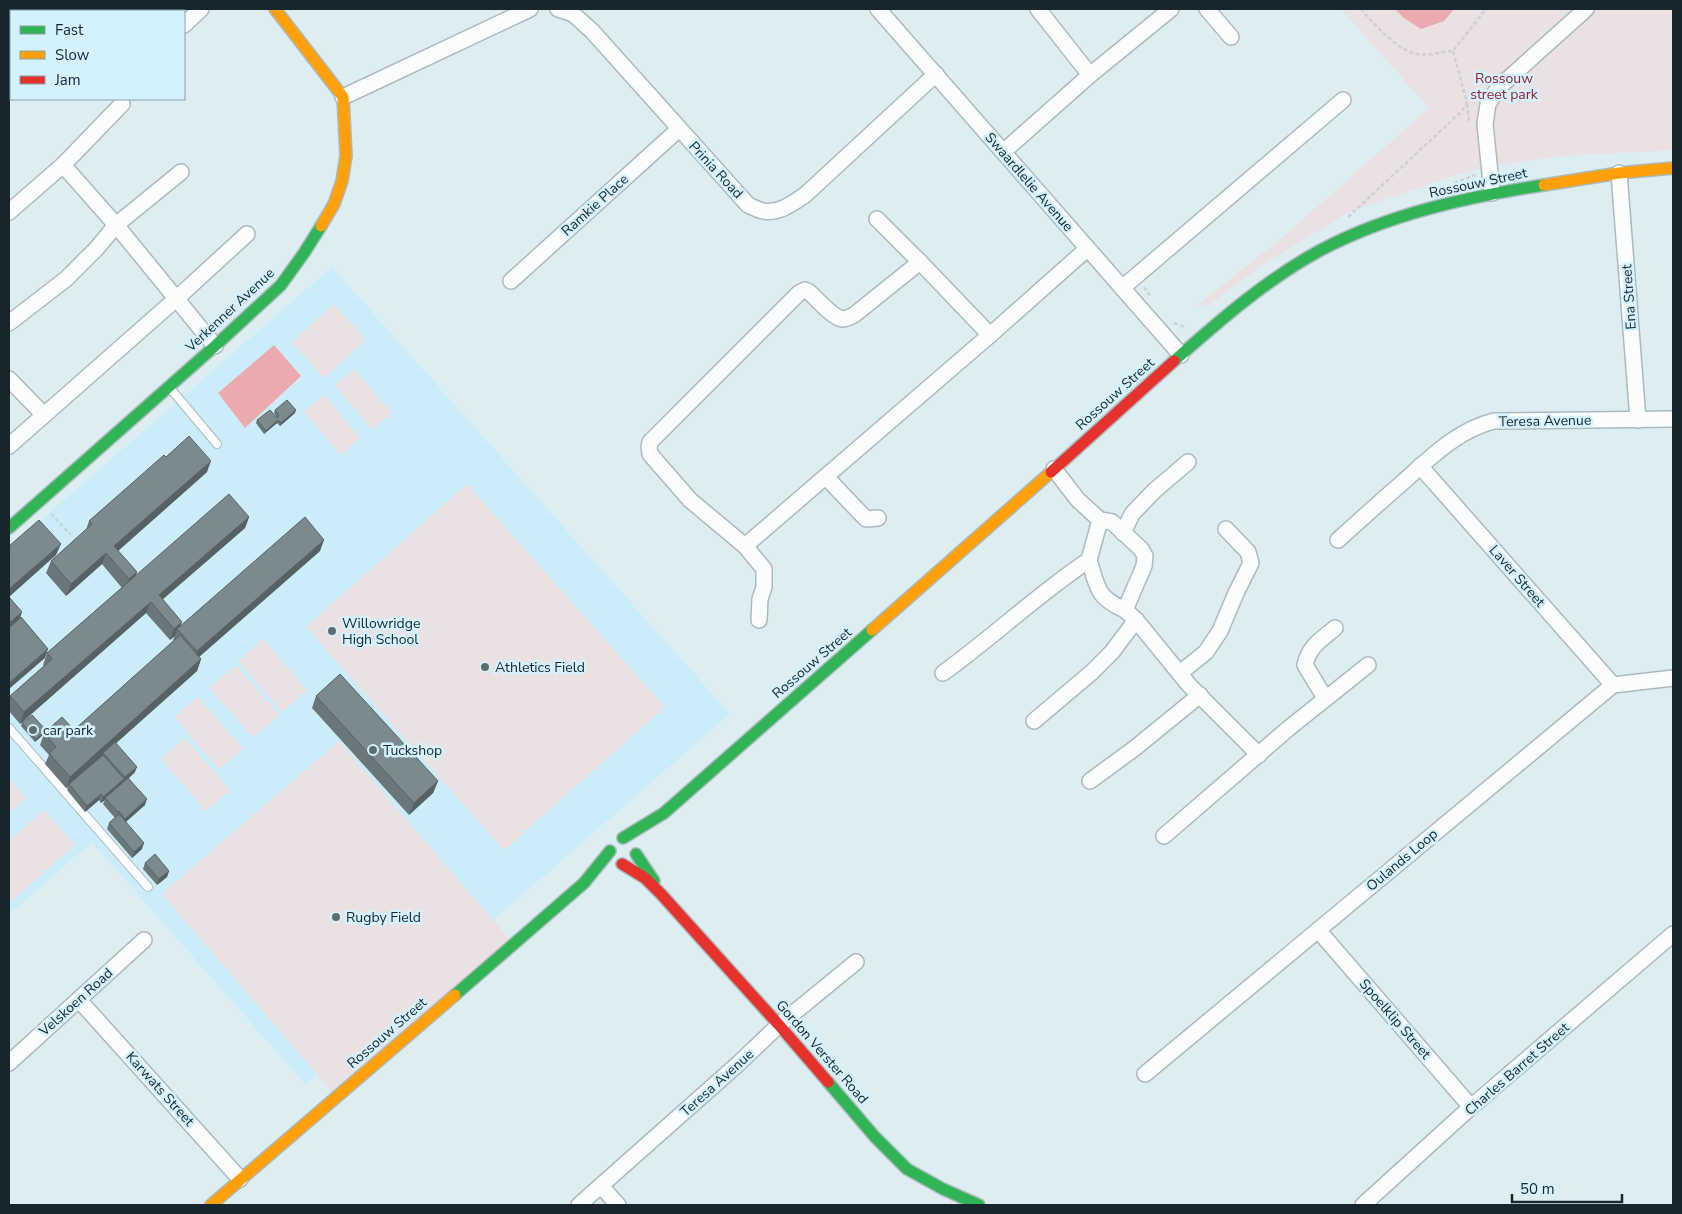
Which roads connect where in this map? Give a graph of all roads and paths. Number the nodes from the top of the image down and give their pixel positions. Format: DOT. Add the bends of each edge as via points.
graph roads {
  1 [pos="201,9"];
  2 [pos="275,9"];
  3 [pos="530,9"];
  4 [pos="558,9"];
  5 [pos="878,9"];
  6 [pos="1038,9"];
  7 [pos="1171,9"];
  8 [pos="1207,9"];
  9 [pos="1361,9"];
  10 [pos="1486,9"];
  11 [pos="1586,9"];
  12 [pos="185,24"];
  13 [pos="1231,37"];
  14 [pos="1453,51"];
  15 [pos="936,74"];
  16 [pos="1090,75"];
  17 [pos="343,97"];
  18 [pos="1343,100"];
  19 [pos="1466,103"];
  20 [pos="122,104"];
  21 [pos="679,129"];
  22 [pos="1471,129"];
  23 [pos="1003,152"];
  24 [pos="63,164"];
  25 [pos="1673,168"];
  26 [pos="181,172"];
  27 [pos="1619,173"];
  28 [pos="1490,174"];
  29 [pos="1452,183"];
  30 [pos="1492,193"];
  31 [pos="9,212"];
  32 [pos="877,219"];
  33 [pos="1342,223"];
  34 [pos="116,225"];
  35 [pos="247,234"];
  36 [pos="1087,249"];
  37 [pos="920,262"];
  38 [pos="1136,276"];
  39 [pos="511,281"];
  40 [pos="1122,288"];
  41 [pos="176,299"];
  42 [pos="1156,304"];
  43 [pos="9,323"];
  44 [pos="1174,323"];
  45 [pos="1191,326"];
  46 [pos="990,335"];
  47 [pos="215,346"];
  48 [pos="1181,355"];
  49 [pos="9,379"];
  50 [pos="168,387"];
  51 [pos="43,414"];
  52 [pos="1673,419"];
  53 [pos="1638,420"];
  54 [pos="217,444"];
  55 [pos="9,446"];
  56 [pos="1188,462"];
  57 [pos="1420,466"];
  58 [pos="1054,469"];
  59 [pos="826,477"];
  60 [pos="49,511"];
  61 [pos="878,518"];
  62 [pos="1100,520"];
  63 [pos="9,528"];
  64 [pos="1226,529"];
  65 [pos="1123,533"];
  66 [pos="71,535"];
  67 [pos="1338,540"];
  68 [pos="745,546"];
  69 [pos="1089,560"];
  70 [pos="1130,615"];
  71 [pos="759,620"];
  72 [pos="1335,628"];
  73 [pos="1368,665"];
  74 [pos="943,673"];
  75 [pos="1180,673"];
  76 [pos="1673,678"];
  77 [pos="1614,685"];
  78 [pos="1200,695"];
  79 [pos="1325,698"];
  80 [pos="1034,721"];
  81 [pos="9,728"];
  82 [pos="1259,755"];
  83 [pos="1090,781"];
  84 [pos="664,812"];
  85 [pos="1164,836"];
  86 [pos="623,838"];
  87 [pos="640,845"];
  88 [pos="610,851"];
  89 [pos="620,864"];
  90 [pos="584,883"];
  91 [pos="148,887"];
  92 [pos="661,894"];
  93 [pos="1318,930"];
  94 [pos="1673,934"];
  95 [pos="144,940"];
  96 [pos="856,962"];
  97 [pos="79,1000"];
  98 [pos="779,1025"];
  99 [pos="9,1063"];
  100 [pos="1146,1074"];
  101 [pos="1471,1107"];
  102 [pos="240,1178"];
  103 [pos="601,1186"];
  104 [pos="210,1205"];
  105 [pos="579,1205"];
  106 [pos="618,1205"];
  107 [pos="979,1205"];
  108 [pos="1363,1205"];
  1 -- 12 [label="street"];
  2 -- 17 [label="main road"];
  3 -- 17 [label="street"];
  4 -- 21 [label="street, Prinia Road" via="574,14 592,31"];
  5 -- 15 [label="street, Swaardlelie Avenue"];
  6 -- 16 [label="street"];
  7 -- 16 [label="street"];
  8 -- 13 [label="street"];
  9 -- 14 [label="path" via="1399,46 1414,53"];
  10 -- 14 [label="path"];
  11 -- 28 [label="street" via="1498,88 1488,104 1485,124"];
  14 -- 19 [label="path"];
  15 -- 21 [label="street, Prinia Road" via="805,195 775,211 763,211 748,205"];
  15 -- 23 [label="street, Swaardlelie Avenue"];
  16 -- 23 [label="street"];
  17 -- 47 [label="main road, Verkenner Avenue" via="346,156 334,204 281,285"];
  18 -- 38 [label="street"];
  19 -- 22 [label="path"];
  19 -- 33 [label="path" via="1462,111"];
  20 -- 24 [label="street"];
  21 -- 39 [label="street, Ramkie Place"];
  23 -- 36 [label="street, Swaardlelie Avenue"];
  24 -- 31 [label="street"];
  24 -- 34 [label="street"];
  25 -- 27 [label="main road, Rossouw Street"];
  26 -- 34 [label="street"];
  27 -- 30 [label="main road, Rossouw Street"];
  27 -- 53 [label="street, Ena Street"];
  28 -- 29 [label="path" via="1478,174"];
  28 -- 30 [label="street"];
  30 -- 48 [label="main road, Rossouw Street" via="1398,217 1319,251 1252,296"];
  32 -- 37 [label="street"];
  34 -- 41 [label="street"];
  34 -- 43 [label="street" via="66,278"];
  35 -- 41 [label="street"];
  36 -- 40 [label="street, Swaardlelie Avenue"];
  36 -- 46 [label="street"];
  37 -- 46 [label="street"];
  37 -- 68 [label="street" via="848,318 836,316 809,292 799,293 650,442 650,454 690,500"];
  38 -- 40 [label="street"];
  38 -- 42 [label="path"];
  40 -- 48 [label="street, Swaardlelie Avenue"];
  41 -- 47 [label="street"];
  41 -- 51 [label="street"];
  44 -- 45 [label="path"];
  46 -- 59 [label="street"];
  47 -- 50 [label="main road, Verkenner Avenue"];
  48 -- 58 [label="main road, Rossouw Street"];
  49 -- 51 [label="street"];
  50 -- 54 [label="lane"];
  50 -- 63 [label="main road, Verkenner Avenue" via="30,515"];
  51 -- 55 [label="street"];
  52 -- 53 [label="street, Teresa Avenue"];
  53 -- 57 [label="street, Teresa Avenue" via="1482,424 1459,435"];
  56 -- 65 [label="street" via="1132,514"];
  57 -- 67 [label="street, Teresa Avenue"];
  57 -- 77 [label="street, Laver Street"];
  58 -- 62 [label="street" via="1078,500"];
  58 -- 84 [label="main road, Rossouw Street"];
  59 -- 61 [label="street" via="866,519"];
  59 -- 68 [label="street"];
  60 -- 66 [label="path"];
  62 -- 65 [label="street" via="1112,522"];
  62 -- 69 [label="street"];
  64 -- 75 [label="street" via="1248,552 1251,563 1220,631 1206,652"];
  65 -- 70 [label="street" via="1145,556"];
  68 -- 71 [label="street" via="764,570"];
  69 -- 70 [label="street" via="1102,595"];
  69 -- 74 [label="street" via="1056,582"];
  70 -- 75 [label="street"];
  70 -- 80 [label="street" via="1112,652"];
  72 -- 79 [label="street" via="1313,646 1306,665"];
  73 -- 79 [label="street"];
  75 -- 78 [label="street"];
  76 -- 77 [label="street"];
  77 -- 93 [label="street, Oulands Loop"];
  78 -- 82 [label="street"];
  78 -- 83 [label="street"];
  79 -- 82 [label="street"];
  81 -- 91 [label="lane"];
  82 -- 85 [label="street"];
  84 -- 86 [label="main road, Rossouw Street"];
  84 -- 87 [label="main road, Rossouw Street"];
  86 -- 87 [label="main road"];
  86 -- 88 [label="main road" via="616,841"];
  87 -- 89 [label="main road" via="630,863"];
  87 -- 92 [label="main road, Gordon Verster Road"];
  88 -- 89 [label="main road" via="612,858"];
  88 -- 90 [label="main road, Rossouw Street"];
  89 -- 90 [label="main road, Rossouw Street"];
  89 -- 92 [label="main road, Gordon Verster Road" via="645,878"];
  90 -- 102 [label="main road, Rossouw Street"];
  92 -- 98 [label="main road, Gordon Verster Road"];
  93 -- 100 [label="street, Oulands Loop"];
  93 -- 101 [label="street, Spoelklip Street"];
  94 -- 101 [label="street, Charles Barret Street"];
  95 -- 97 [label="street, Velskoen Road"];
  96 -- 98 [label="street, Teresa Avenue"];
  97 -- 99 [label="street, Velskoen Road"];
  97 -- 102 [label="street, Karwats Street"];
  98 -- 103 [label="street, Teresa Avenue"];
  98 -- 107 [label="main road, Gordon Verster Road" via="875,1137 907,1169"];
  101 -- 108 [label="street, Charles Barret Street"];
  102 -- 104 [label="main road, Rossouw Street"];
  103 -- 105 [label="street, Teresa Avenue"];
  103 -- 106 [label="street"];
}
